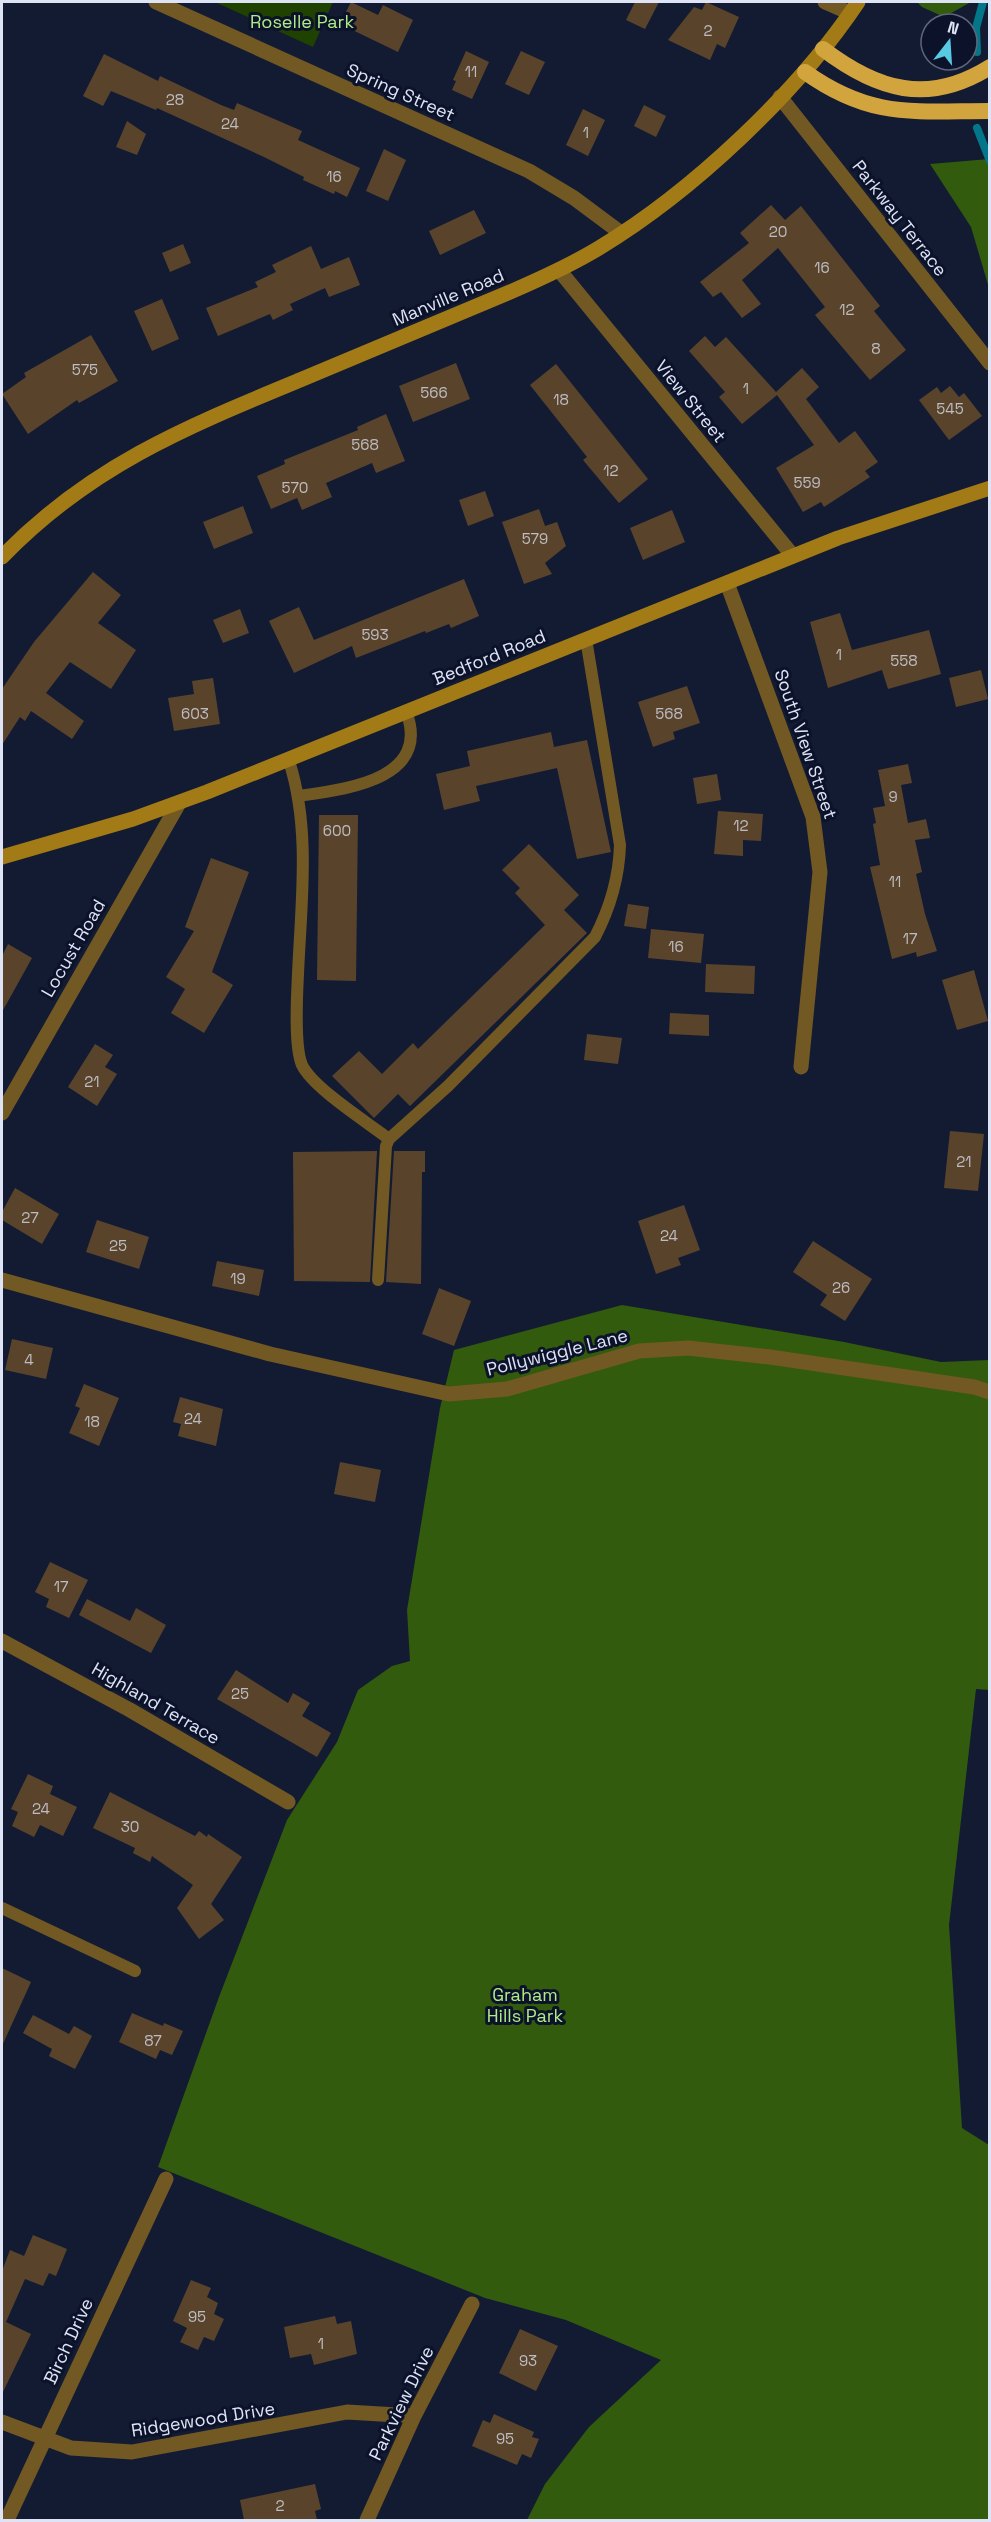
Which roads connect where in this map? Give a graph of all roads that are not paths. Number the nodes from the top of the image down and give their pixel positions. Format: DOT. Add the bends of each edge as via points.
graph roads {
  1 [pos="156,2"];
  2 [pos="825,2"];
  3 [pos="854,7"];
  4 [pos="824,50"];
  5 [pos="990,67"];
  6 [pos="805,72"];
  7 [pos="780,97"];
  8 [pos="990,111"];
  9 [pos="621,233"];
  10 [pos="559,270"];
  11 [pos="990,363"];
  12 [pos="990,488"];
  13 [pos="794,556"];
  14 [pos="2,557"];
  15 [pos="727,583"];
  16 [pos="586,639"];
  17 [pos="406,711"];
  18 [pos="289,761"];
  19 [pos="298,796"];
  20 [pos="179,803"];
  21 [pos="2,857"];
  22 [pos="801,1067"];
  23 [pos="2,1113"];
  24 [pos="389,1139"];
  25 [pos="2,1280"];
  26 [pos="378,1280"];
  27 [pos="990,1392"];
  28 [pos="2,1641"];
  29 [pos="288,1802"];
  30 [pos="2,1908"];
  31 [pos="135,1971"];
  32 [pos="166,2179"];
  33 [pos="472,2304"];
  34 [pos="414,2416"];
  35 [pos="2,2422"];
  36 [pos="44,2438"];
  37 [pos="7,2520"];
  38 [pos="367,2520"];
  1 -- 9 [label="street, Spring Street" via="529,171"];
  2 -- 3 [label="street"];
  3 -- 4 [label="main road, Manville Road"];
  4 -- 5 [label="highway" via="872,81 905,89 944,87"];
  4 -- 6 [label="main road, Manville Road"];
  6 -- 7 [label="main road, Manville Road"];
  6 -- 8 [label="highway" via="847,98 881,108"];
  7 -- 9 [label="main road, Manville Road" via="702,170"];
  7 -- 11 [label="street, Parkway Terrace"];
  9 -- 10 [label="main road, Manville Road"];
  10 -- 13 [label="street, View Street"];
  10 -- 14 [label="main road, Manville Road" via="159,440 76,491"];
  12 -- 13 [label="main road, Bedford Road" via="894,518"];
  13 -- 15 [label="main road, Bedford Road"];
  15 -- 16 [label="main road, Bedford Road"];
  15 -- 22 [label="street, South View Street" via="813,817 820,872"];
  16 -- 17 [label="main road, Bedford Road"];
  16 -- 24 [label="lane" via="620,845 618,876 604,918 595,937 448,1086"];
  17 -- 18 [label="main road, Bedford Road"];
  17 -- 19 [label="lane" via="413,737 398,765 359,785"];
  18 -- 19 [label="lane"];
  18 -- 20 [label="main road, Bedford Road"];
  19 -- 24 [label="lane" via="303,877 296,1018 302,1065 322,1088"];
  20 -- 21 [label="main road, Bedford Road"];
  20 -- 23 [label="street, Locust Road"];
  24 -- 26 [label="lane"];
  25 -- 27 [label="street, Pollywiggle Lane" via="270,1354 449,1394 507,1389 639,1351 688,1348 781,1358"];
  28 -- 29 [label="street, Highland Terrace"];
  30 -- 31 [label="lane"];
  32 -- 36 [label="street, Birch Drive"];
  33 -- 34 [label="street, Parkview Drive"];
  34 -- 36 [label="street, Ridgewood Drive" via="347,2412 132,2452 71,2448"];
  34 -- 38 [label="street, Parkview Drive"];
  35 -- 36 [label="street, Ridgewood Drive"];
  36 -- 37 [label="street, Birch Drive"];
}
